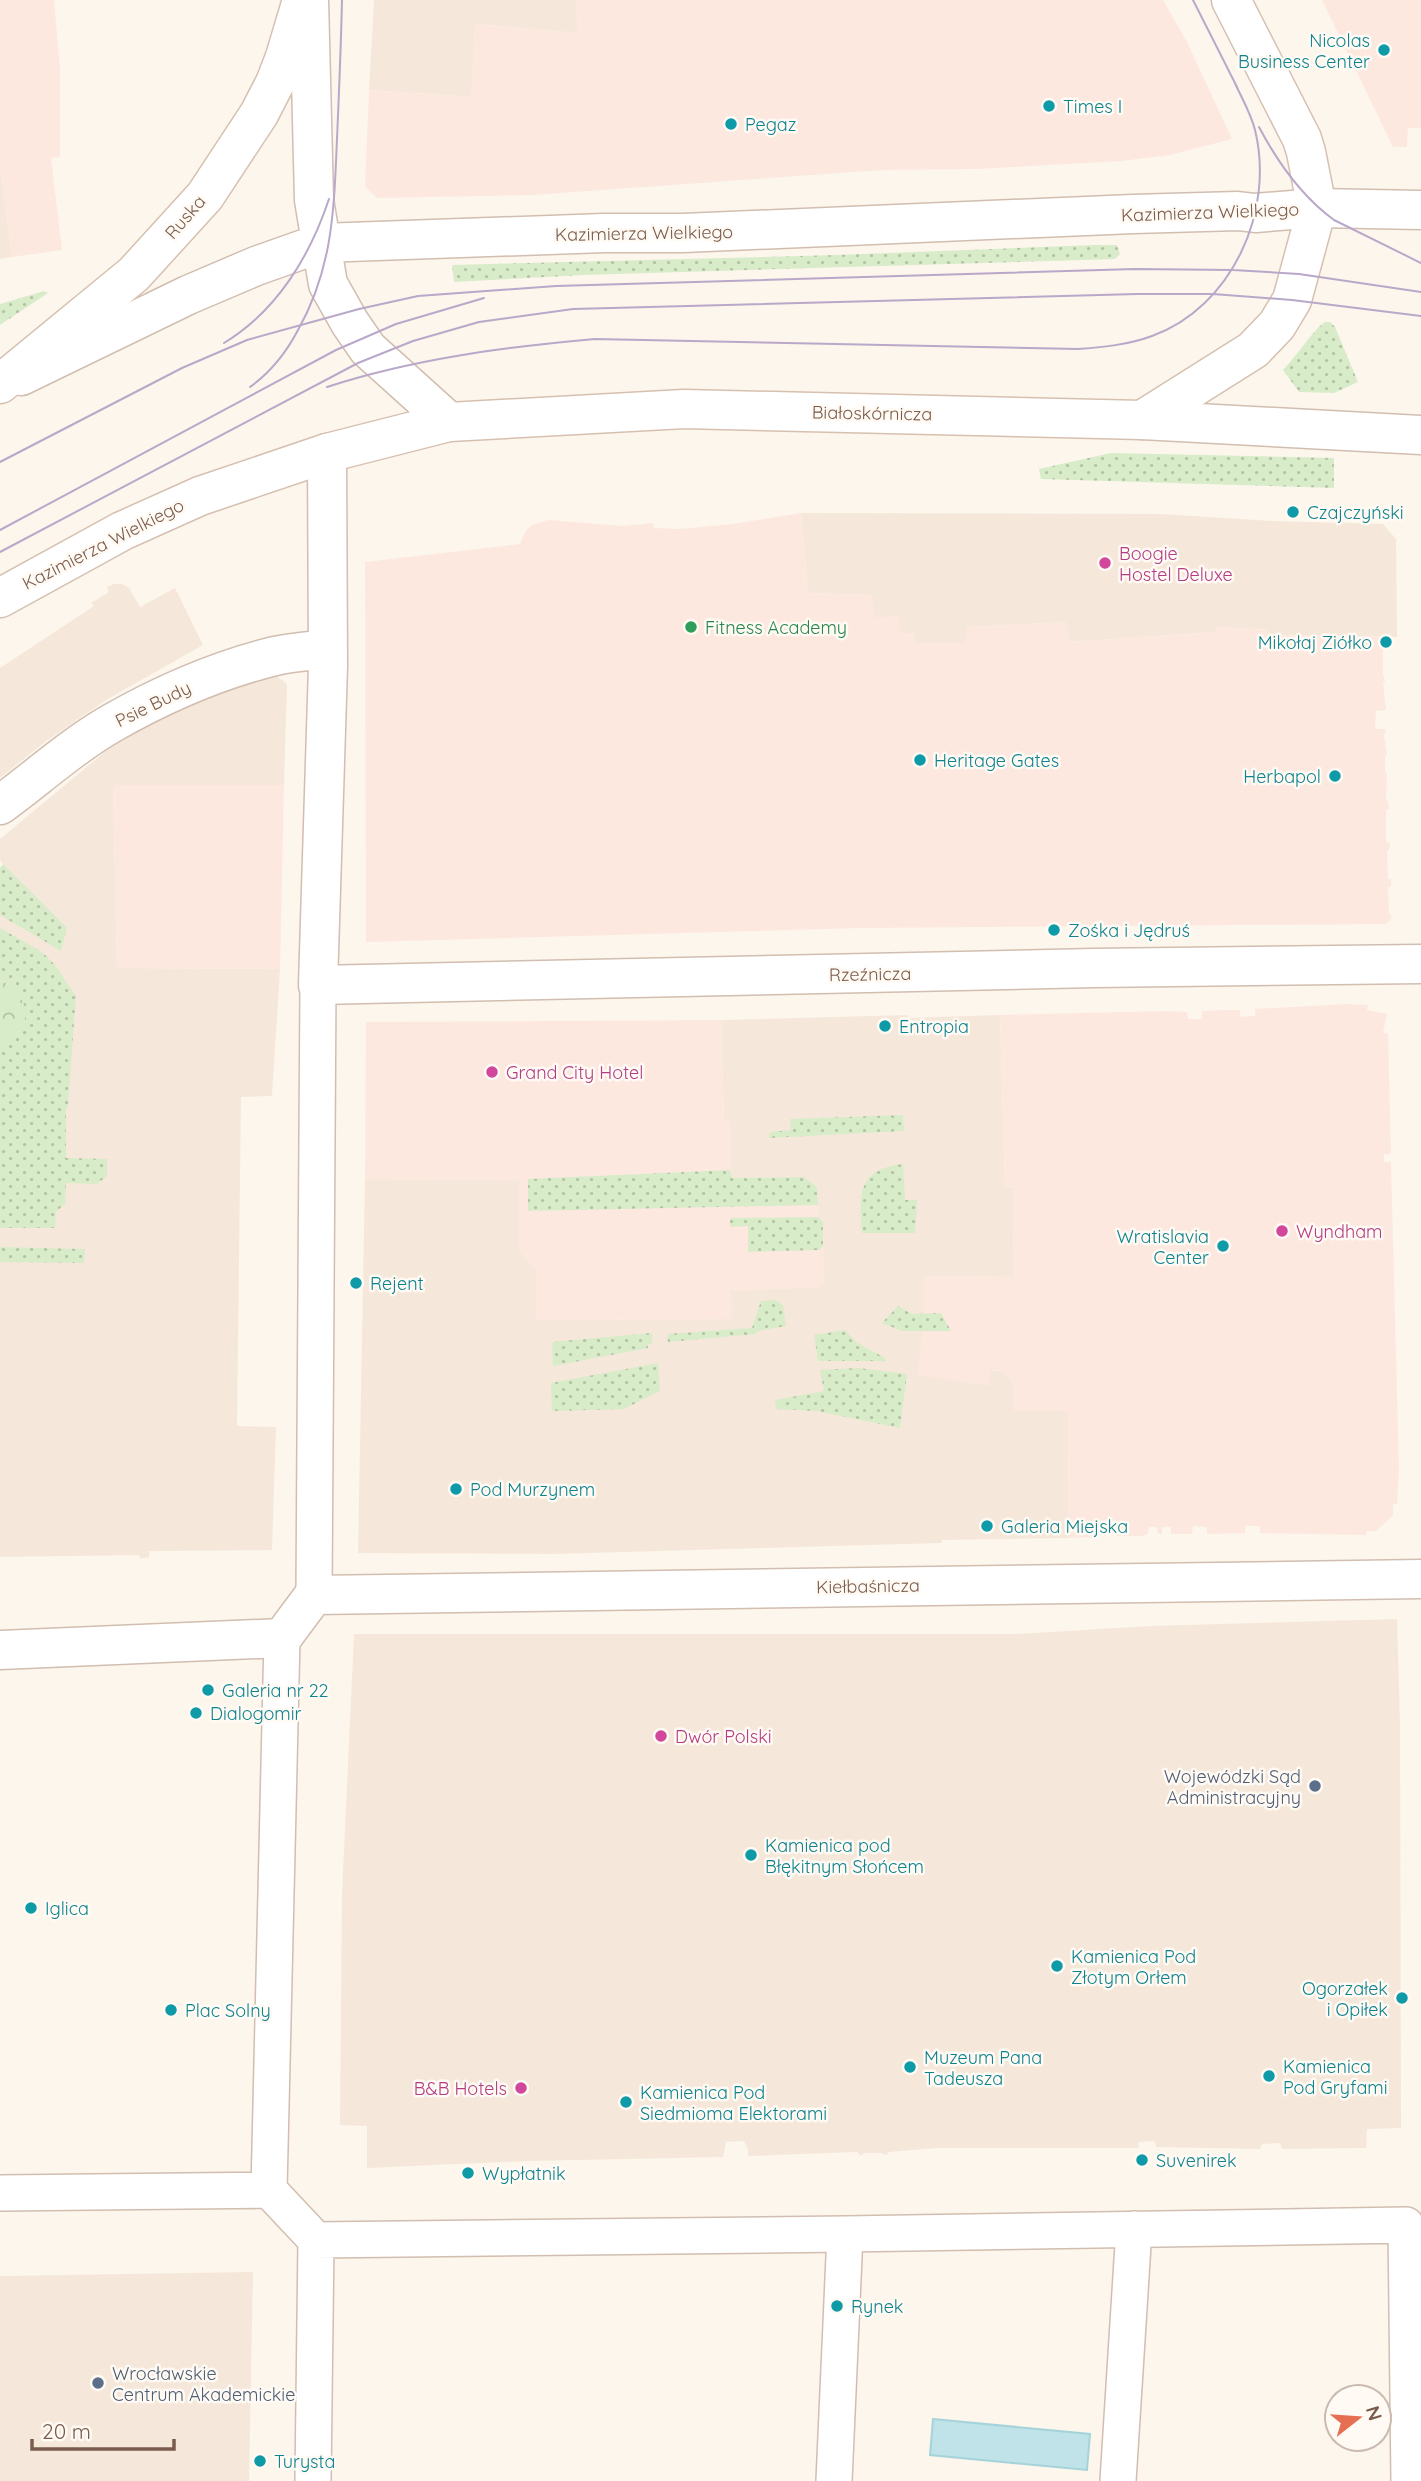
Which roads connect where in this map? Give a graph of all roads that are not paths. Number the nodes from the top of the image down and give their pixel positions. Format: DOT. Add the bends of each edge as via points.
graph roads {
  1 [pos="302,0"];
  2 [pos="309,0"];
  3 [pos="1231,0"];
  4 [pos="1317,208"];
  5 [pos="1421,210"];
  6 [pos="321,243"];
  7 [pos="0,385"];
  8 [pos="1142,420"];
  9 [pos="449,422"];
  10 [pos="1421,435"];
  11 [pos="327,453"];
  12 [pos="0,598"];
  13 [pos="328,649"];
  14 [pos="0,806"];
  15 [pos="1421,964"];
  16 [pos="318,985"];
  17 [pos="1421,1579"];
  18 [pos="314,1595"];
  19 [pos="282,1638"];
  20 [pos="0,1650"];
  21 [pos="270,2190"];
  22 [pos="0,2193"];
  23 [pos="1414,2215"];
  24 [pos="1134,2229"];
  25 [pos="845,2234"];
  26 [pos="316,2239"];
  27 [pos="313,2481"];
  28 [pos="834,2481"];
  29 [pos="1118,2481"];
  30 [pos="1409,2481"];
  1 -- 7 [label="street, Ruska" via="275,83 205,196 134,274"];
  2 -- 6 [label="street" via="314,200"];
  3 -- 4 [label="street" via="1294,121 1306,152"];
  4 -- 5 [label="street, Kazimierza Wielkiego"];
  4 -- 6 [label="street, Kazimierza Wielkiego"];
  4 -- 8 [label="street" via="1292,300 1276,325 1253,350"];
  6 -- 7 [label="street, Kazimierza Wielkiego" via="188,295"];
  6 -- 9 [label="street" via="328,284 350,324 368,349"];
  8 -- 9 [label="street, Białoskórnicza" via="684,409"];
  8 -- 10 [label="street, Białoskórnicza"];
  9 -- 11 [label="street, Białoskórnicza"];
  11 -- 12 [label="street, Kazimierza Wielkiego" via="195,498 122,531"];
  11 -- 13 [label="street"];
  13 -- 14 [label="street, Psie Budy" via="269,658 156,700 100,731"];
  13 -- 16 [label="street"];
  15 -- 16 [label="street, Rzeźnicza"];
  16 -- 18 [label="street"];
  17 -- 18 [label="street, Kiełbaśnicza"];
  18 -- 19 [label="street"];
  19 -- 20 [label="street"];
  19 -- 21 [label="street"];
  21 -- 22 [label="street"];
  21 -- 26 [label="street"];
  23 -- 24 [label="street"];
  23 -- 30 [label="street"];
  24 -- 25 [label="street"];
  24 -- 29 [label="street"];
  25 -- 26 [label="street"];
  25 -- 28 [label="street"];
  26 -- 27 [label="street"];
}
